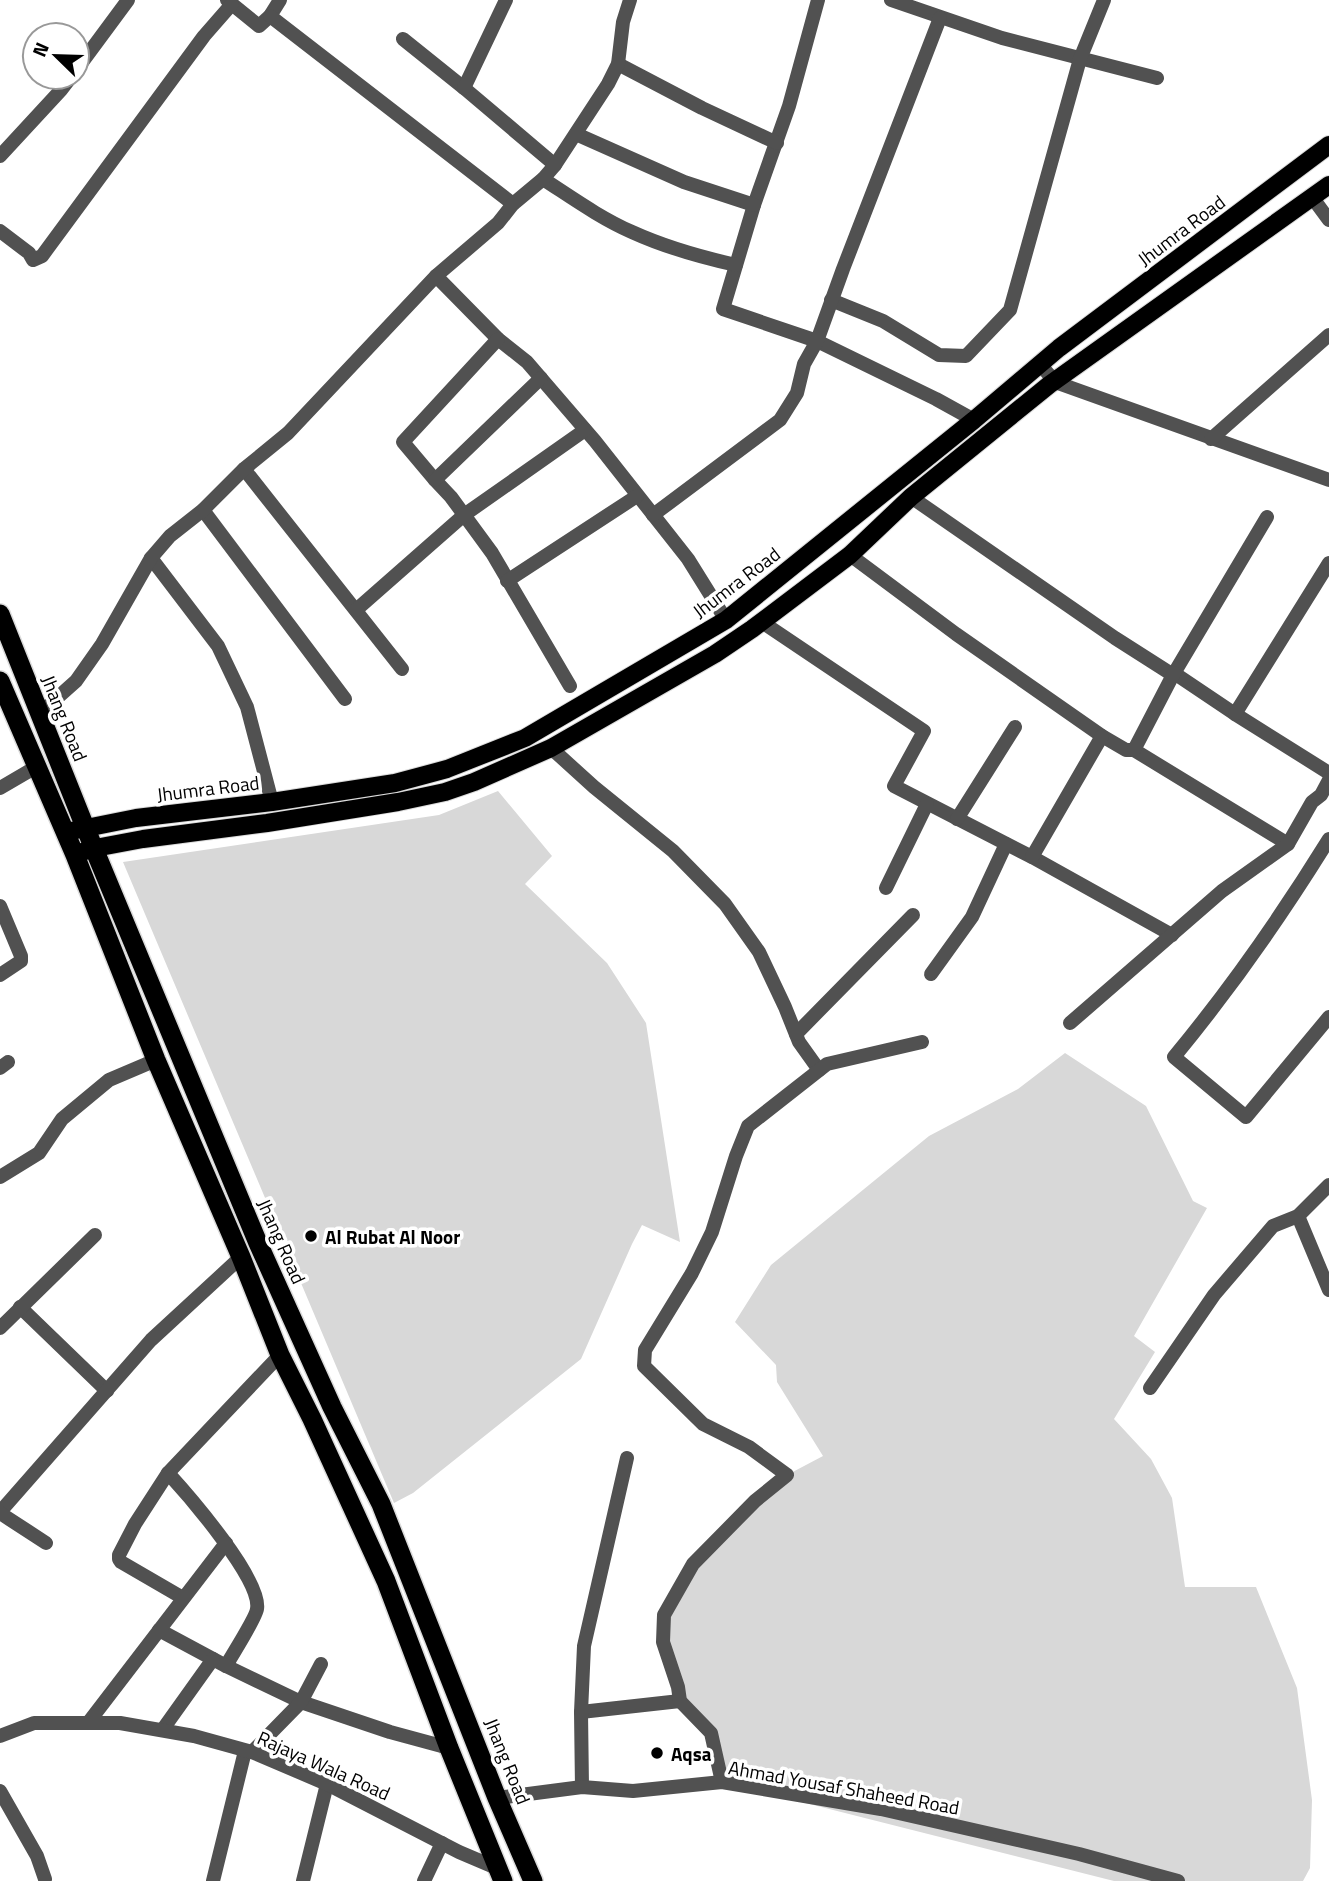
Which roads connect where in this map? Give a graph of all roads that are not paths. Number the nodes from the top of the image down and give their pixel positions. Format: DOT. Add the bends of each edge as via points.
graph roads {
  1 [pos="128,0"];
  2 [pos="280,0"];
  3 [pos="506,0"];
  4 [pos="630,0"];
  5 [pos="818,0"];
  6 [pos="891,0"];
  7 [pos="1104,0"];
  8 [pos="230,2"];
  9 [pos="270,16"];
  10 [pos="940,18"];
  11 [pos="402,39"];
  12 [pos="91,50"];
  13 [pos="1080,59"];
  14 [pos="618,64"];
  15 [pos="1157,78"];
  16 [pos="464,88"];
  17 [pos="59,91"];
  18 [pos="576,134"];
  19 [pos="777,143"];
  20 [pos="1329,145"];
  21 [pos="0,156"];
  22 [pos="555,165"];
  23 [pos="542,179"];
  24 [pos="1329,186"];
  25 [pos="1312,197"];
  26 [pos="513,204"];
  27 [pos="754,205"];
  28 [pos="1329,220"];
  29 [pos="0,231"];
  30 [pos="736,265"];
  31 [pos="436,276"];
  32 [pos="831,300"];
  33 [pos="1329,335"];
  34 [pos="498,338"];
  35 [pos="817,341"];
  36 [pos="1040,364"];
  37 [pos="541,378"];
  38 [pos="1055,382"];
  39 [pos="974,420"];
  40 [pos="585,430"];
  41 [pos="1211,439"];
  42 [pos="244,469"];
  43 [pos="435,480"];
  44 [pos="1329,480"];
  45 [pos="637,496"];
  46 [pos="911,497"];
  47 [pos="203,510"];
  48 [pos="464,515"];
  49 [pos="653,515"];
  50 [pos="1267,517"];
  51 [pos="850,555"];
  52 [pos="151,558"];
  53 [pos="1329,563"];
  54 [pos="508,581"];
  55 [pos="356,610"];
  56 [pos="0,614"];
  57 [pos="726,620"];
  58 [pos="762,622"];
  59 [pos="401,669"];
  60 [pos="1174,674"];
  61 [pos="0,681"];
  62 [pos="570,686"];
  63 [pos="345,699"];
  64 [pos="39,714"];
  65 [pos="1235,714"];
  66 [pos="1015,727"];
  67 [pos="1102,736"];
  68 [pos="551,748"];
  69 [pos="1134,750"];
  70 [pos="36,767"];
  71 [pos="1329,773"];
  72 [pos="1329,780"];
  73 [pos="0,788"];
  74 [pos="1325,798"];
  75 [pos="272,802"];
  76 [pos="927,804"];
  77 [pos="957,819"];
  78 [pos="85,827"];
  79 [pos="64,833"];
  80 [pos="1329,839"];
  81 [pos="1006,844"];
  82 [pos="1288,844"];
  83 [pos="94,848"];
  84 [pos="75,855"];
  85 [pos="1032,858"];
  86 [pos="886,888"];
  87 [pos="0,906"];
  88 [pos="913,915"];
  89 [pos="1172,935"];
  90 [pos="932,974"];
  91 [pos="0,975"];
  92 [pos="1329,1017"];
  93 [pos="1070,1023"];
  94 [pos="796,1034"];
  95 [pos="922,1042"];
  96 [pos="156,1060"];
  97 [pos="820,1070"];
  98 [pos="0,1177"];
  99 [pos="1329,1185"];
  100 [pos="1298,1216"];
  101 [pos="95,1235"];
  102 [pos="241,1257"];
  103 [pos="1329,1290"];
  104 [pos="20,1307"];
  105 [pos="0,1328"];
  106 [pos="280,1355"];
  107 [pos="1150,1388"];
  108 [pos="107,1391"];
  109 [pos="332,1407"];
  110 [pos="312,1419"];
  111 [pos="628,1458"];
  112 [pos="169,1473"];
  113 [pos="0,1513"];
  114 [pos="226,1542"];
  115 [pos="46,1544"];
  116 [pos="183,1598"];
  117 [pos="159,1630"];
  118 [pos="219,1662"];
  119 [pos="321,1664"];
  120 [pos="680,1701"];
  121 [pos="301,1702"];
  122 [pos="581,1712"];
  123 [pos="88,1723"];
  124 [pos="163,1730"];
  125 [pos="0,1736"];
  126 [pos="449,1748"];
  127 [pos="249,1751"];
  128 [pos="722,1782"];
  129 [pos="327,1784"];
  130 [pos="582,1787"];
  131 [pos="0,1791"];
  132 [pos="497,1798"];
  133 [pos="442,1843"];
  134 [pos="501,1875"];
  135 [pos="46,1879"];
  136 [pos="213,1881"];
  137 [pos="303,1881"];
  138 [pos="424,1881"];
  139 [pos="533,1881"];
  140 [pos="1178,1881"];
  1 -- 12 [label="street"];
  2 -- 9 [label="street"];
  3 -- 16 [label="street"];
  4 -- 14 [label="street"];
  5 -- 19 [label="street"];
  6 -- 10 [label="street"];
  7 -- 13 [label="street"];
  8 -- 9 [label="street" via="259,26"];
  8 -- 29 [label="street" via="42,256 33,260"];
  9 -- 26 [label="street"];
  10 -- 13 [label="street"];
  10 -- 32 [label="street"];
  11 -- 16 [label="street"];
  13 -- 15 [label="street"];
  13 -- 32 [label="street" via="1010,310 966,356 939,355 883,321"];
  14 -- 18 [label="street"];
  14 -- 19 [label="street"];
  16 -- 22 [label="street"];
  17 -- 21 [label="street"];
  18 -- 22 [label="street"];
  18 -- 27 [label="street" via="684,182"];
  19 -- 27 [label="street"];
  20 -- 36 [label="main road, Jhumra Road"];
  22 -- 23 [label="street"];
  23 -- 26 [label="street"];
  23 -- 30 [label="street" via="630,232"];
  24 -- 25 [label="main road"];
  25 -- 28 [label="street"];
  25 -- 38 [label="main road"];
  26 -- 31 [label="street" via="498,223"];
  27 -- 30 [label="street"];
  30 -- 35 [label="street" via="723,309"];
  31 -- 34 [label="street"];
  31 -- 42 [label="street" via="288,433"];
  32 -- 35 [label="street"];
  33 -- 41 [label="street"];
  34 -- 37 [label="street"];
  34 -- 43 [label="street" via="403,442"];
  35 -- 39 [label="street"];
  35 -- 49 [label="street" via="804,364 797,393 780,420"];
  36 -- 38 [label="street"];
  36 -- 39 [label="main road, Jhumra Road"];
  37 -- 40 [label="street"];
  37 -- 43 [label="street"];
  38 -- 41 [label="street"];
  38 -- 46 [label="main road"];
  39 -- 57 [label="main road, Jhumra Road"];
  40 -- 45 [label="street"];
  40 -- 48 [label="street"];
  41 -- 44 [label="street"];
  42 -- 47 [label="street"];
  42 -- 55 [label="street"];
  43 -- 48 [label="street"];
  45 -- 49 [label="street"];
  45 -- 54 [label="street"];
  46 -- 51 [label="main road"];
  46 -- 60 [label="street"];
  47 -- 52 [label="street"];
  47 -- 63 [label="street"];
  48 -- 54 [label="street"];
  48 -- 55 [label="street"];
  49 -- 57 [label="street" via="688,559"];
  50 -- 60 [label="street"];
  51 -- 58 [label="main road"];
  51 -- 67 [label="street"];
  52 -- 64 [label="street" via="76,681"];
  52 -- 75 [label="street" via="218,646 247,707"];
  53 -- 65 [label="street"];
  54 -- 62 [label="street"];
  55 -- 59 [label="street"];
  56 -- 64 [label="highway, Jhang Road"];
  57 -- 75 [label="main road, Jhumra Road" via="525,738 447,769 396,783"];
  58 -- 68 [label="main road"];
  58 -- 76 [label="street" via="924,731 894,786"];
  60 -- 65 [label="street"];
  60 -- 69 [label="street"];
  61 -- 70 [label="highway"];
  64 -- 78 [label="highway, Jhang Road"];
  65 -- 71 [label="street"];
  66 -- 77 [label="street"];
  67 -- 69 [label="street"];
  67 -- 85 [label="street"];
  68 -- 83 [label="main road" via="444,792"];
  68 -- 94 [label="street" via="673,851 725,904 759,952"];
  69 -- 82 [label="street"];
  70 -- 73 [label="street"];
  70 -- 79 [label="highway"];
  72 -- 74 [label="street"];
  74 -- 82 [label="street" via="1312,803"];
  75 -- 78 [label="main road, Jhumra Road"];
  76 -- 77 [label="street"];
  76 -- 86 [label="street"];
  77 -- 81 [label="street"];
  78 -- 79 [label="main road, Jhumra Road"];
  78 -- 83 [label="highway, Jhang Road"];
  79 -- 84 [label="highway"];
  80 -- 92 [label="street" via="1220,1000 1174,1057 1246,1117"];
  81 -- 85 [label="street"];
  81 -- 90 [label="street" via="972,917"];
  82 -- 89 [label="street" via="1222,891"];
  83 -- 84 [label="main road"];
  83 -- 109 [label="highway, Jhang Road" via="257,1243"];
  84 -- 96 [label="highway"];
  85 -- 89 [label="street"];
  87 -- 91 [label="street" via="21,956 21,961"];
  88 -- 94 [label="street"];
  89 -- 93 [label="street"];
  94 -- 97 [label="street"];
  95 -- 97 [label="street"];
  96 -- 98 [label="street" via="108,1080 62,1119 39,1153"];
  96 -- 102 [label="highway"];
  97 -- 120 [label="street" via="748,1126 712,1232 645,1350 644,1366 703,1424 749,1447 787,1475 694,1564 664,1615 663,1642"];
  99 -- 100 [label="street"];
  100 -- 103 [label="street"];
  100 -- 107 [label="street" via="1273,1226 1214,1295"];
  101 -- 104 [label="street"];
  102 -- 106 [label="highway"];
  102 -- 108 [label="street" via="151,1340"];
  104 -- 105 [label="street"];
  104 -- 108 [label="street"];
  106 -- 110 [label="highway"];
  106 -- 112 [label="street"];
  108 -- 113 [label="street"];
  109 -- 110 [label="highway"];
  109 -- 132 [label="highway, Jhang Road" via="381,1504"];
  110 -- 126 [label="highway" via="386,1581"];
  111 -- 122 [label="street" via="584,1646"];
  112 -- 114 [label="street"];
  112 -- 116 [label="street" via="135,1524 119,1559"];
  113 -- 115 [label="street"];
  114 -- 116 [label="street"];
  114 -- 118 [label="street" via="256,1593 257,1610"];
  116 -- 117 [label="street"];
  117 -- 118 [label="street"];
  117 -- 123 [label="street"];
  118 -- 121 [label="street"];
  118 -- 124 [label="street"];
  119 -- 121 [label="street"];
  120 -- 122 [label="street"];
  120 -- 128 [label="street" via="711,1733"];
  121 -- 126 [label="street"];
  121 -- 127 [label="street"];
  122 -- 130 [label="street"];
  123 -- 124 [label="street, Rajaya Wala Road"];
  123 -- 125 [label="street, Rajaya Wala Road" via="34,1723"];
  124 -- 127 [label="street, Rajaya Wala Road"];
  126 -- 134 [label="highway"];
  127 -- 129 [label="street, Rajaya Wala Road"];
  127 -- 136 [label="street"];
  128 -- 130 [label="street, Ahmad Yousaf Shaheed Road" via="633,1791"];
  128 -- 140 [label="street, Ahmad Yousaf Shaheed Road" via="881,1810"];
  129 -- 133 [label="street, Rajaya Wala Road"];
  129 -- 137 [label="street"];
  130 -- 132 [label="street, Ahmad Yousaf Shaheed Road"];
  131 -- 135 [label="street"];
  132 -- 139 [label="highway, Jhang Road"];
  133 -- 134 [label="street, Rajaya Wala Road"];
  133 -- 138 [label="street"];
}
